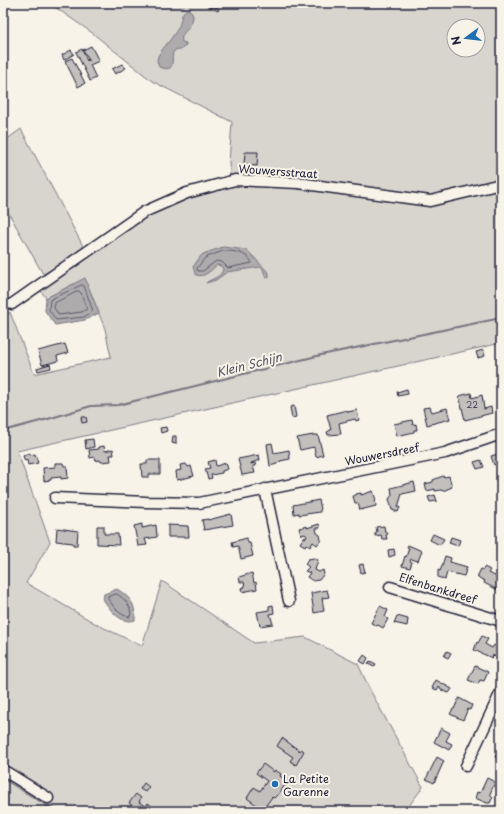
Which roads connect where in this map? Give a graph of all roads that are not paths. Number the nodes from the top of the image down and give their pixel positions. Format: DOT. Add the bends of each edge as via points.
graph roads {
  1 [pos="501,184"];
  2 [pos="12,304"];
  3 [pos="501,434"];
  4 [pos="266,489"];
  5 [pos="55,498"];
  6 [pos="390,586"];
  7 [pos="289,601"];
  8 [pos="501,620"];
  9 [pos="501,692"];
  10 [pos="466,766"];
  11 [pos="3,770"];
  12 [pos="48,798"];
  1 -- 2 [label="street, Wouwersstraat" via="430,201 298,183 235,180 187,193 144,212"];
  3 -- 4 [label="street, Wouwersdreef" via="445,453"];
  4 -- 5 [label="street, Wouwersdreef" via="199,503"];
  4 -- 7 [label="street"];
  6 -- 8 [label="street, Elfenbankdreef"];
  9 -- 10 [label="street"];
  11 -- 12 [label="street"];
}
